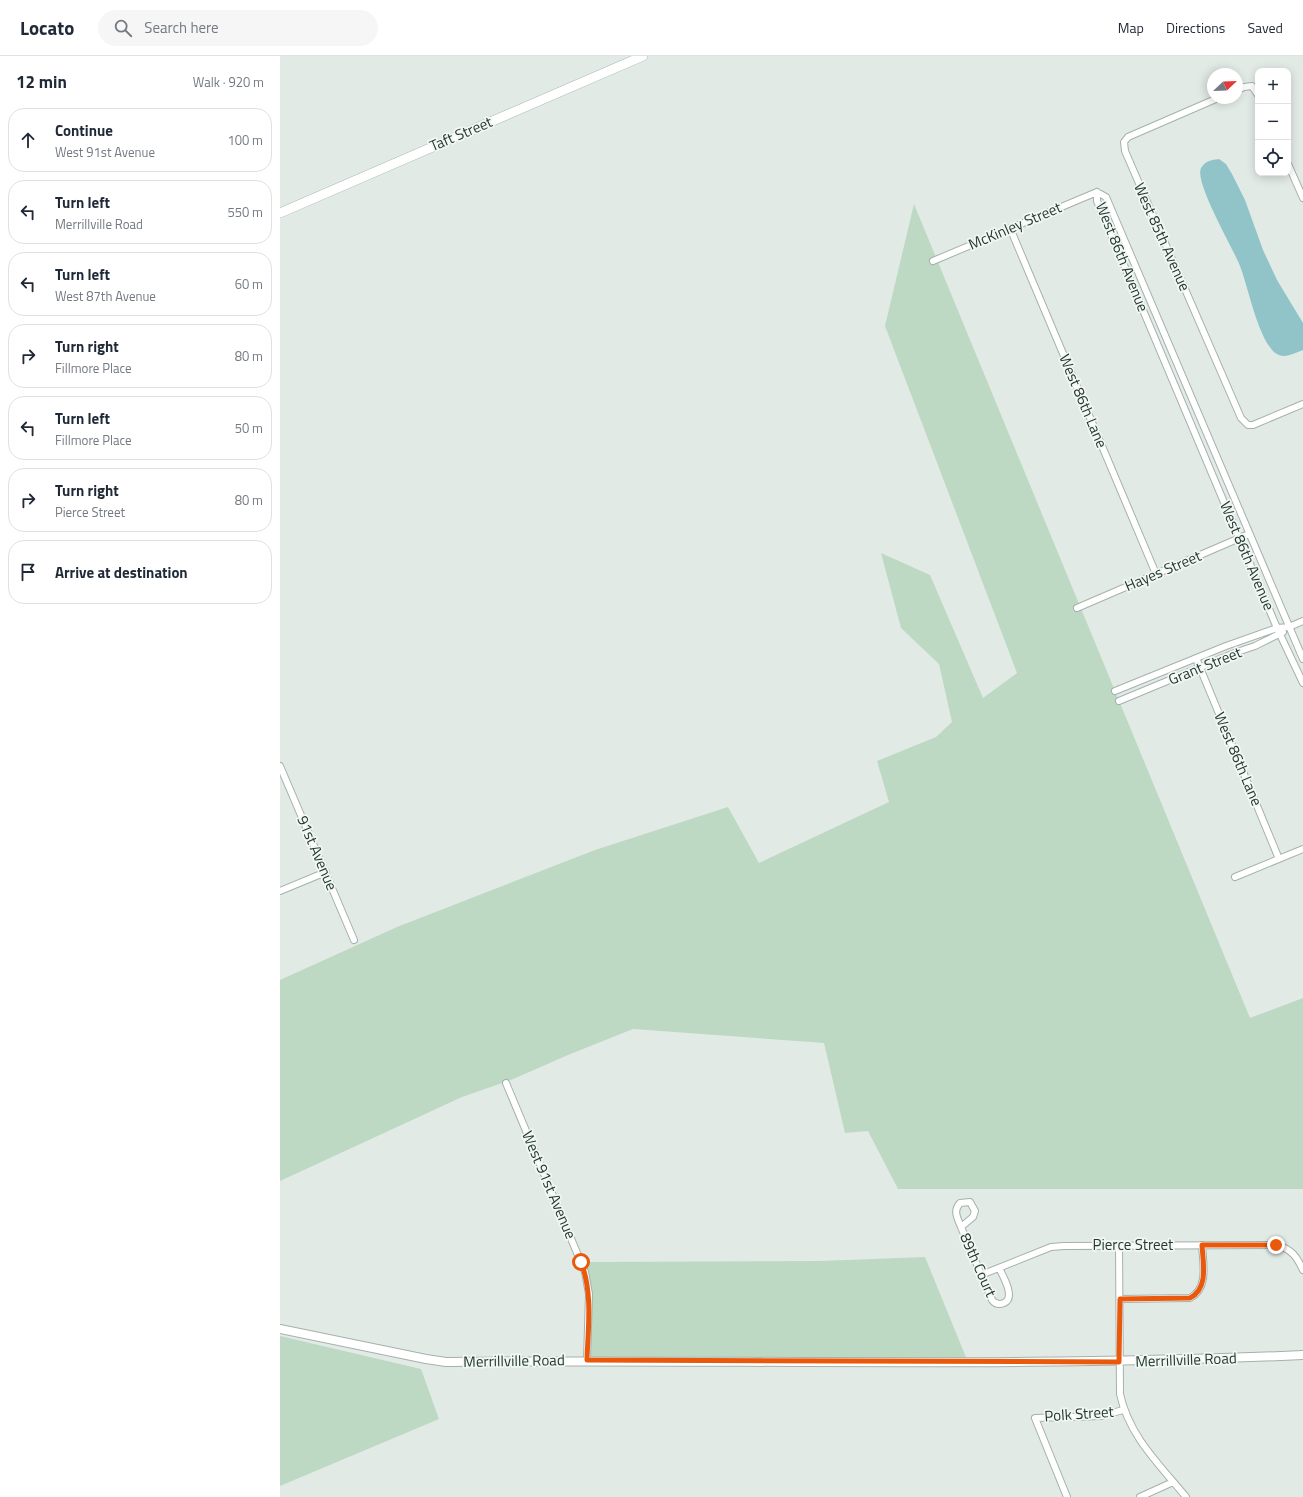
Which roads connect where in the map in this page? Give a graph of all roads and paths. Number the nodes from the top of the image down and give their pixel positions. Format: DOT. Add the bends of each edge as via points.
graph roads {
  1 [pos="643,56"];
  2 [pos="1243,87"];
  3 [pos="1255,90"];
  4 [pos="1207,103"];
  5 [pos="1291,171"];
  6 [pos="1097,192"];
  7 [pos="1303,198"];
  8 [pos="280,213"];
  9 [pos="1010,228"];
  10 [pos="933,261"];
  11 [pos="1303,404"];
  12 [pos="1249,534"];
  13 [pos="1240,538"];
  14 [pos="1156,574"];
  15 [pos="1077,608"];
  16 [pos="1303,621"];
  17 [pos="1289,627"];
  18 [pos="1277,628"];
  19 [pos="1280,635"];
  20 [pos="1196,658"];
  21 [pos="1303,658"];
  22 [pos="1200,668"];
  23 [pos="1303,683"];
  24 [pos="1115,691"];
  25 [pos="1119,701"];
  26 [pos="280,766"];
  27 [pos="1303,849"];
  28 [pos="1279,859"];
  29 [pos="326,872"];
  30 [pos="1235,877"];
  31 [pos="280,891"];
  32 [pos="354,940"];
  33 [pos="506,1083"];
  34 [pos="961,1227"];
  35 [pos="1120,1245"];
  36 [pos="1202,1245"];
  37 [pos="999,1268"];
  38 [pos="1303,1270"];
  39 [pos="981,1275"];
  40 [pos="1120,1299"];
  41 [pos="280,1329"];
  42 [pos="1303,1356"];
  43 [pos="587,1360"];
  44 [pos="1119,1362"];
  45 [pos="1123,1410"];
  46 [pos="1173,1482"];
  47 [pos="1067,1497"];
  48 [pos="1140,1497"];
  49 [pos="1186,1497"];
  1 -- 8 [label="main road, Taft Street"];
  2 -- 3 [label="street" via="1252,86"];
  4 -- 11 [label="street, West 85th Avenue" via="1128,137 1124,142 1125,151 1241,418 1253,426"];
  5 -- 7 [label="street"];
  6 -- 9 [label="street, McKinley Street"];
  6 -- 12 [label="street, West 86th Avenue" via="1106,197"];
  6 -- 13 [label="street, West 86th Avenue" via="1097,202"];
  9 -- 10 [label="street, McKinley Street"];
  9 -- 14 [label="street, West 86th Lane"];
  12 -- 13 [label="street, Hayes Street"];
  12 -- 17 [label="street, West 86th Avenue"];
  13 -- 14 [label="street, Hayes Street"];
  13 -- 18 [label="street, West 86th Avenue"];
  14 -- 15 [label="street, Hayes Street"];
  16 -- 17 [label="street, Grant Street"];
  17 -- 18 [label="street, Grant Street"];
  17 -- 19 [label="street, Grant Street"];
  17 -- 21 [label="street, West 86th Avenue"];
  18 -- 19 [label="street, West 86th Avenue"];
  18 -- 20 [label="street, Grant Street"];
  19 -- 22 [label="street, Grant Street"];
  19 -- 23 [label="street, West 86th Avenue"];
  20 -- 22 [label="street, West 86th Lane"];
  20 -- 24 [label="street, Grant Street"];
  22 -- 25 [label="street, Grant Street"];
  22 -- 28 [label="street, West 86th Lane"];
  26 -- 29 [label="street, 91st Avenue"];
  27 -- 28 [label="street"];
  28 -- 30 [label="street"];
  29 -- 31 [label="street"];
  29 -- 32 [label="street, 91st Avenue"];
  33 -- 43 [label="street, West 91st Avenue" via="585,1272 588,1294"];
  34 -- 39 [label="street, 89th Court"];
  35 -- 36 [label="street, Pierce Street"];
  35 -- 37 [label="street, Pierce Street" via="1051,1247"];
  35 -- 40 [label="street"];
  36 -- 38 [label="street, Pierce Street" via="1276,1245 1290,1250 1297,1256"];
  36 -- 40 [label="street" via="1203,1283 1197,1295 1190,1298"];
  37 -- 39 [label="street, Pierce Street"];
  37 -- 39 [label="street, 89th Court" via="1010,1294 1005,1303 995,1303 992,1300"];
  40 -- 44 [label="street"];
  41 -- 43 [label="street, Merrillville Road" via="446,1362"];
  42 -- 44 [label="street, Merrillville Road"];
  43 -- 44 [label="street, Merrillville Road"];
  44 -- 45 [label="street"];
  45 -- 46 [label="street" via="1143,1444"];
  45 -- 47 [label="street, Polk Street" via="1102,1416 1035,1418"];
  46 -- 48 [label="street"];
  46 -- 49 [label="street"];
}
